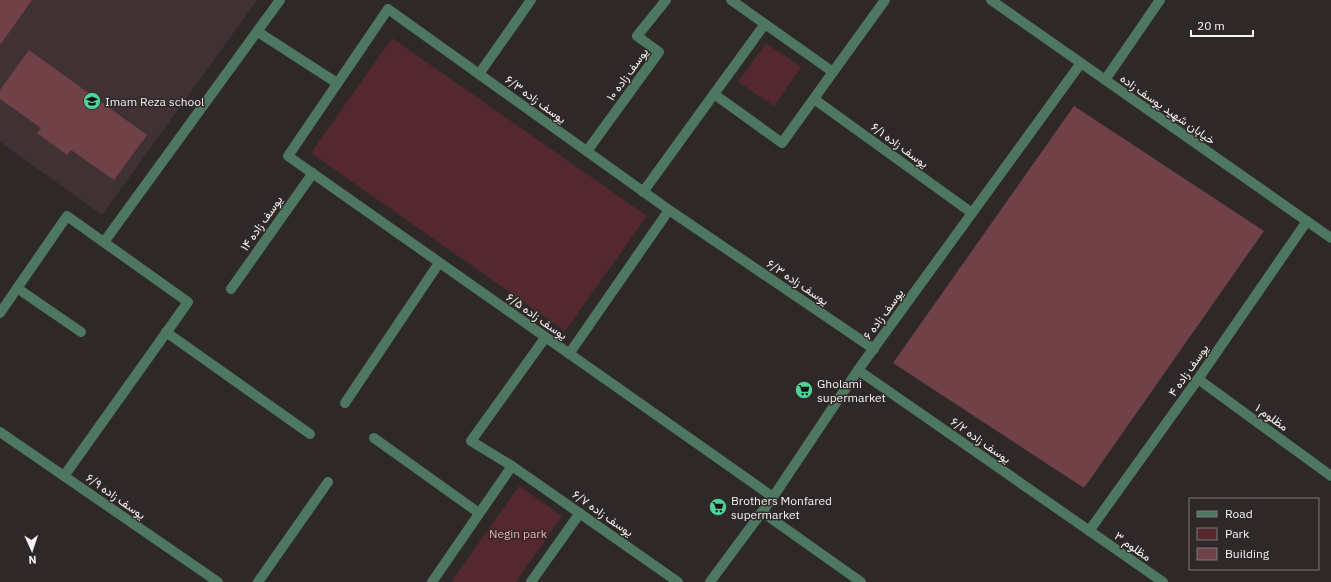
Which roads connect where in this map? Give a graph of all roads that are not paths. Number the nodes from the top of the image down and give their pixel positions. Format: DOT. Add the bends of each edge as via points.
graph roads {
  1 [pos="280,0"];
  2 [pos="531,0"];
  3 [pos="666,0"];
  4 [pos="731,0"];
  5 [pos="885,0"];
  6 [pos="991,0"];
  7 [pos="1160,0"];
  8 [pos="765,24"];
  9 [pos="258,32"];
  10 [pos="1080,63"];
  11 [pos="833,72"];
  12 [pos="479,74"];
  13 [pos="1105,80"];
  14 [pos="337,83"];
  15 [pos="714,94"];
  16 [pos="814,99"];
  17 [pos="587,151"];
  18 [pos="313,173"];
  19 [pos="643,192"];
  20 [pos="669,210"];
  21 [pos="972,213"];
  22 [pos="1307,221"];
  23 [pos="1331,238"];
  24 [pos="104,242"];
  25 [pos="439,263"];
  26 [pos="17,288"];
  27 [pos="231,289"];
  28 [pos="0,313"];
  29 [pos="80,332"];
  30 [pos="166,332"];
  31 [pos="545,338"];
  32 [pos="874,349"];
  33 [pos="568,354"];
  34 [pos="858,370"];
  35 [pos="1198,379"];
  36 [pos="345,403"];
  37 [pos="0,432"];
  38 [pos="310,434"];
  39 [pos="374,438"];
  40 [pos="512,466"];
  41 [pos="64,476"];
  42 [pos="1331,476"];
  43 [pos="328,482"];
  44 [pos="773,497"];
  45 [pos="762,512"];
  46 [pos="580,513"];
  47 [pos="479,514"];
  48 [pos="1089,531"];
  49 [pos="218,582"];
  50 [pos="258,582"];
  51 [pos="432,582"];
  52 [pos="531,582"];
  53 [pos="678,582"];
  54 [pos="710,582"];
  55 [pos="861,582"];
  56 [pos="1163,582"];
  1 -- 9 [label="street"];
  2 -- 12 [label="street"];
  3 -- 17 [label="street, یوسف زاده ۱۰" via="637,36 660,52"];
  4 -- 8 [label="street"];
  5 -- 11 [label="street"];
  6 -- 10 [label="street, خیابان شهید یوسف زاده"];
  7 -- 13 [label="street"];
  8 -- 11 [label="street"];
  8 -- 15 [label="street"];
  9 -- 14 [label="street"];
  9 -- 24 [label="street"];
  10 -- 13 [label="street, خیابان شهید یوسف زاده"];
  10 -- 21 [label="street, یوسف زاده ۶"];
  11 -- 16 [label="street"];
  12 -- 14 [label="street, یوسف زاده ۶/۳" via="388,9"];
  12 -- 17 [label="street, یوسف زاده ۶/۳"];
  13 -- 22 [label="street, خیابان شهید یوسف زاده"];
  14 -- 18 [label="street, یوسف زاده ۶/۵" via="288,156"];
  15 -- 16 [label="street" via="782,143"];
  15 -- 19 [label="street"];
  16 -- 21 [label="street, یوسف زاده ۶/۱"];
  17 -- 19 [label="street, یوسف زاده ۶/۳"];
  18 -- 25 [label="street, یوسف زاده ۶/۵"];
  18 -- 27 [label="street, یوسف زاده ۱۴"];
  19 -- 20 [label="street, یوسف زاده ۶/۳"];
  20 -- 32 [label="street, یوسف زاده ۶/۳"];
  20 -- 33 [label="street"];
  21 -- 32 [label="street, یوسف زاده ۶"];
  22 -- 23 [label="street, خیابان شهید یوسف زاده"];
  22 -- 35 [label="street, یوسف زاده ۴"];
  24 -- 26 [label="street" via="67,216"];
  24 -- 30 [label="street" via="188,302"];
  25 -- 31 [label="street, یوسف زاده ۶/۵"];
  25 -- 36 [label="street"];
  26 -- 28 [label="street"];
  26 -- 29 [label="street"];
  30 -- 38 [label="street"];
  30 -- 41 [label="street"];
  31 -- 33 [label="street, یوسف زاده ۶/۵"];
  31 -- 40 [label="street, یوسف زاده ۶/۷" via="471,441"];
  32 -- 34 [label="street, یوسف زاده ۶"];
  33 -- 44 [label="street, یوسف زاده ۶/۵"];
  34 -- 44 [label="street, یوسف زاده ۶"];
  34 -- 48 [label="street, یوسف زاده ۶/۲"];
  35 -- 42 [label="street, مظلوم ۱"];
  35 -- 48 [label="street, یوسف زاده ۴"];
  37 -- 41 [label="street, یوسف زاده ۶/۹"];
  39 -- 47 [label="street"];
  40 -- 46 [label="street, یوسف زاده ۶/۷"];
  40 -- 47 [label="street"];
  41 -- 49 [label="street, یوسف زاده ۶/۹"];
  43 -- 50 [label="street"];
  44 -- 45 [label="street, یوسف زاده ۶"];
  45 -- 54 [label="street, یوسف زاده ۶"];
  45 -- 55 [label="street"];
  46 -- 52 [label="street"];
  46 -- 53 [label="street, یوسف زاده ۶/۷"];
  47 -- 51 [label="street"];
  48 -- 56 [label="street, مظلوم ۳"];
}
